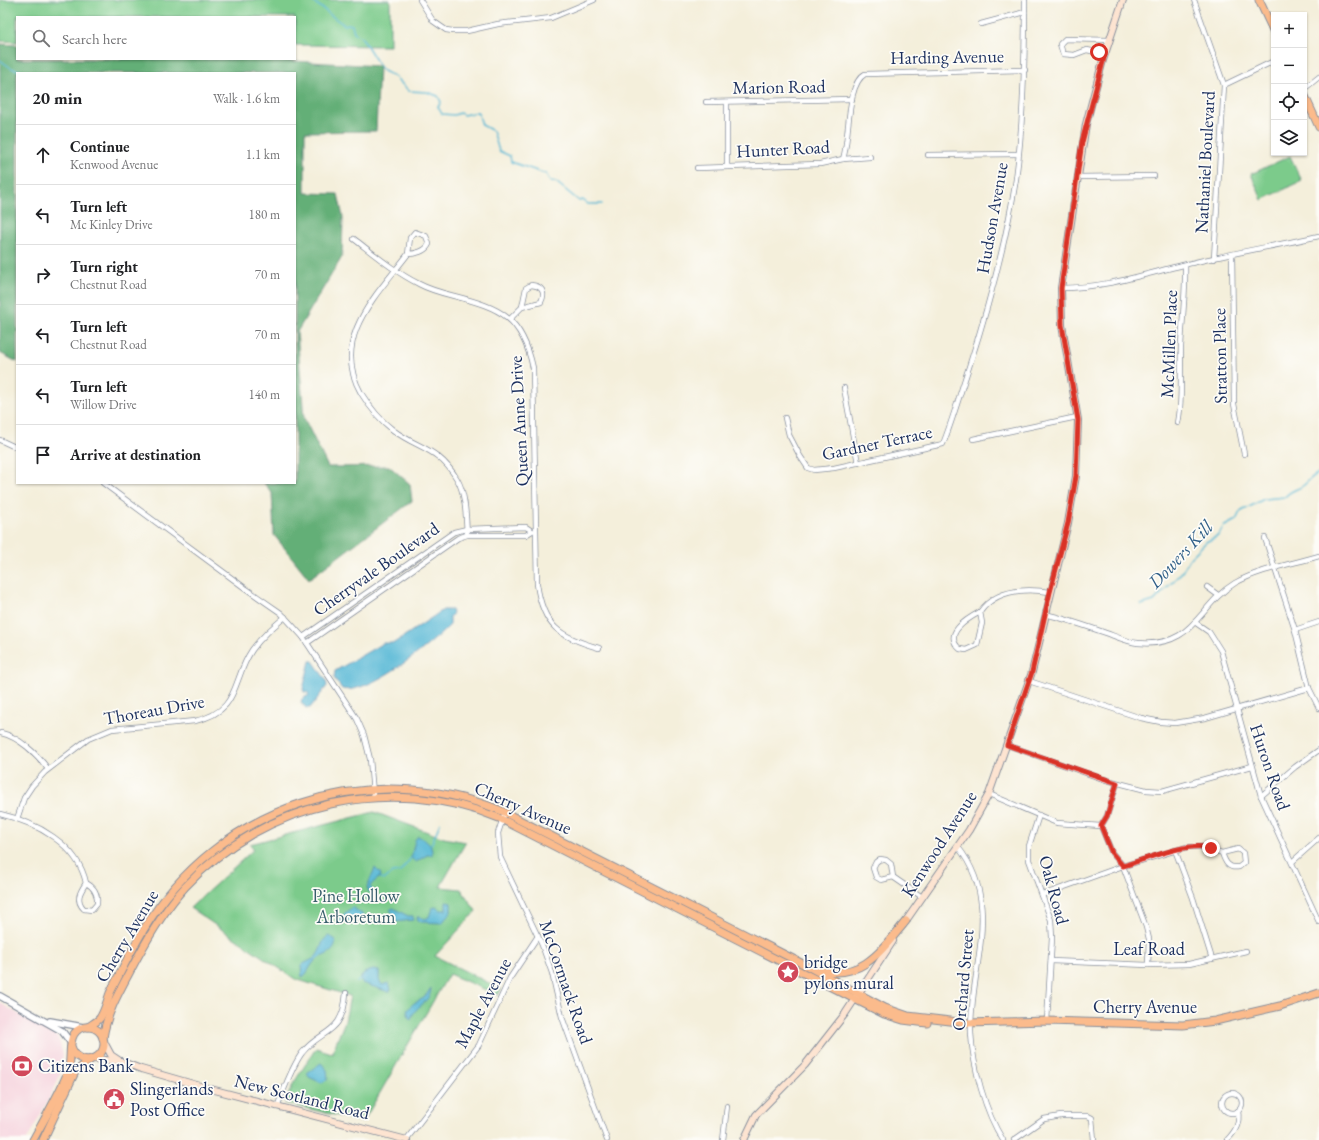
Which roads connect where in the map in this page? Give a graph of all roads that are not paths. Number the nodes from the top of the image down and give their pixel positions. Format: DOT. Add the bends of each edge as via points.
graph roads {
  1 [pos="420,0"];
  2 [pos="594,0"];
  3 [pos="1025,0"];
  4 [pos="1123,0"];
  5 [pos="1194,0"];
  6 [pos="1259,0"];
  7 [pos="1025,12"];
  8 [pos="981,24"];
  9 [pos="1271,26"];
  10 [pos="1109,40"];
  11 [pos="1105,54"];
  12 [pos="1271,62"];
  13 [pos="1025,70"];
  14 [pos="1319,77"];
  15 [pos="1224,85"];
  16 [pos="1307,87"];
  17 [pos="852,99"];
  18 [pos="1307,101"];
  19 [pos="706,102"];
  20 [pos="727,102"];
  21 [pos="1319,127"];
  22 [pos="1018,154"];
  23 [pos="870,156"];
  24 [pos="928,156"];
  25 [pos="843,158"];
  26 [pos="727,166"];
  27 [pos="697,168"];
  28 [pos="1154,176"];
  29 [pos="1077,177"];
  30 [pos="1319,236"];
  31 [pos="354,239"];
  32 [pos="408,254"];
  33 [pos="1232,255"];
  34 [pos="1214,259"];
  35 [pos="1185,265"];
  36 [pos="396,271"];
  37 [pos="1061,288"];
  38 [pos="522,307"];
  39 [pos="510,319"];
  40 [pos="844,388"];
  41 [pos="1077,417"];
  42 [pos="785,418"];
  43 [pos="1178,423"];
  44 [pos="947,434"];
  45 [pos="973,439"];
  46 [pos="0,440"];
  47 [pos="16,448"];
  48 [pos="1244,454"];
  49 [pos="858,463"];
  50 [pos="104,484"];
  51 [pos="467,529"];
  52 [pos="534,531"];
  53 [pos="467,535"];
  54 [pos="1265,538"];
  55 [pos="1319,556"];
  56 [pos="1275,569"];
  57 [pos="397,571"];
  58 [pos="401,576"];
  59 [pos="1207,587"];
  60 [pos="1050,592"];
  61 [pos="1218,595"];
  62 [pos="350,604"];
  63 [pos="353,610"];
  64 [pos="980,612"];
  65 [pos="1045,614"];
  66 [pos="285,617"];
  67 [pos="1319,622"];
  68 [pos="1196,623"];
  69 [pos="1295,630"];
  70 [pos="303,637"];
  71 [pos="307,643"];
  72 [pos="599,648"];
  73 [pos="1029,681"];
  74 [pos="1309,688"];
  75 [pos="1236,708"];
  76 [pos="1319,708"];
  77 [pos="0,733"];
  78 [pos="1007,745"];
  79 [pos="1319,750"];
  80 [pos="1252,766"];
  81 [pos="48,769"];
  82 [pos="1117,783"];
  83 [pos="372,789"];
  84 [pos="989,794"];
  85 [pos="1261,796"];
  86 [pos="373,797"];
  87 [pos="505,812"];
  88 [pos="0,814"];
  89 [pos="1039,815"];
  90 [pos="17,819"];
  91 [pos="502,820"];
  92 [pos="1101,826"];
  93 [pos="1319,838"];
  94 [pos="958,846"];
  95 [pos="1175,850"];
  96 [pos="1222,853"];
  97 [pos="1292,862"];
  98 [pos="1123,866"];
  99 [pos="893,877"];
  100 [pos="86,882"];
  101 [pos="1042,895"];
  102 [pos="922,897"];
  103 [pos="906,921"];
  104 [pos="1319,922"];
  105 [pos="538,936"];
  106 [pos="1246,951"];
  107 [pos="1212,959"];
  108 [pos="1051,961"];
  109 [pos="1148,965"];
  110 [pos="808,966"];
  111 [pos="346,993"];
  112 [pos="1319,993"];
  113 [pos="0,996"];
  114 [pos="857,997"];
  115 [pos="40,1018"];
  116 [pos="1047,1021"];
  117 [pos="969,1023"];
  118 [pos="86,1027"];
  119 [pos="103,1039"];
  120 [pos="71,1044"];
  121 [pos="91,1059"];
  122 [pos="120,1061"];
  123 [pos="727,1106"];
  124 [pos="277,1107"];
  125 [pos="1238,1111"];
  126 [pos="33,1140"];
  127 [pos="43,1140"];
  128 [pos="406,1140"];
  129 [pos="607,1140"];
  130 [pos="723,1140"];
  131 [pos="744,1140"];
  132 [pos="1003,1140"];
  133 [pos="1014,1140"];
  134 [pos="1094,1140"];
  135 [pos="1227,1140"];
  1 -- 2 [label="street" via="433,21 453,32 551,18"];
  3 -- 7 [label="street, Hudson Avenue"];
  4 -- 10 [label="main road, Kenwood Avenue"];
  5 -- 15 [label="street, Nathaniel Boulevard"];
  6 -- 9 [label="main road"];
  7 -- 8 [label="street"];
  7 -- 13 [label="street, Hudson Avenue"];
  10 -- 11 [label="main road, Kenwood Avenue"];
  10 -- 11 [label="street" via="1065,39 1060,44 1062,54 1074,55 1087,50"];
  11 -- 29 [label="main road, Kenwood Avenue" via="1086,124"];
  12 -- 15 [label="street"];
  13 -- 17 [label="street, Harding Avenue" via="870,72 860,78"];
  13 -- 22 [label="street, Hudson Avenue"];
  14 -- 16 [label="street"];
  15 -- 34 [label="street, Nathaniel Boulevard"];
  17 -- 20 [label="street, Marion Road"];
  17 -- 25 [label="street"];
  18 -- 21 [label="main road"];
  19 -- 20 [label="street, Marion Road"];
  20 -- 26 [label="street"];
  22 -- 24 [label="street"];
  22 -- 44 [label="street, Hudson Avenue" via="1016,178 997,273"];
  23 -- 25 [label="street, Hunter Road"];
  25 -- 26 [label="street, Hunter Road" via="820,164"];
  26 -- 27 [label="street, Hunter Road"];
  28 -- 29 [label="street"];
  29 -- 37 [label="main road, Kenwood Avenue"];
  30 -- 33 [label="street"];
  31 -- 36 [label="street, Queen Anne Drive"];
  32 -- 32 [label="street" via="411,235 419,232 426,236 428,246 416,254"];
  32 -- 36 [label="street"];
  33 -- 34 [label="street"];
  33 -- 48 [label="street, Stratton Place" via="1234,404"];
  34 -- 35 [label="street"];
  35 -- 37 [label="street" via="1095,287"];
  35 -- 43 [label="street, McMillen Place" via="1186,298"];
  36 -- 39 [label="street, Queen Anne Drive" via="420,285 497,309"];
  36 -- 51 [label="street" via="358,322 351,344 352,370 357,386 380,418 393,430 428,448 445,462 458,480 464,501"];
  37 -- 41 [label="main road, Kenwood Avenue" via="1062,325"];
  38 -- 38 [label="street" via="526,288 531,285 541,287 541,302"];
  38 -- 39 [label="street"];
  39 -- 52 [label="street, Queen Anne Drive" via="529,346 533,368"];
  40 -- 49 [label="street"];
  41 -- 45 [label="street"];
  41 -- 60 [label="main road, Kenwood Avenue" via="1076,476 1068,523"];
  42 -- 49 [label="street, Gardner Terrace" via="794,445 808,468 822,470"];
  44 -- 49 [label="street, Gardner Terrace" via="943,444 939,446"];
  46 -- 47 [label="street"];
  50 -- 66 [label="street"];
  51 -- 52 [label="street" via="526,527"];
  51 -- 53 [label="street"];
  51 -- 57 [label="street, Cherryvale Boulevard" via="454,532"];
  52 -- 53 [label="street" via="526,535"];
  52 -- 72 [label="street, Queen Anne Drive" via="537,584 544,612 552,626 566,637"];
  53 -- 58 [label="street, Cherryvale Boulevard" via="452,541"];
  54 -- 56 [label="street"];
  55 -- 56 [label="street"];
  56 -- 61 [label="street" via="1235,583"];
  56 -- 69 [label="street"];
  57 -- 58 [label="street"];
  57 -- 62 [label="street, Cherryvale Boulevard"];
  58 -- 63 [label="street, Cherryvale Boulevard"];
  59 -- 61 [label="street"];
  60 -- 64 [label="street" via="1019,590 991,600"];
  60 -- 65 [label="main road, Kenwood Avenue"];
  61 -- 68 [label="street"];
  62 -- 63 [label="street"];
  62 -- 70 [label="street, Cherryvale Boulevard"];
  63 -- 71 [label="street, Cherryvale Boulevard"];
  64 -- 64 [label="street" via="967,619 956,630 954,636 960,650 977,645 982,622"];
  65 -- 68 [label="street" via="1138,643 1167,641 1183,634"];
  65 -- 73 [label="main road, Kenwood Avenue"];
  66 -- 70 [label="street"];
  66 -- 81 [label="street, Thoreau Drive" via="269,630 252,650 231,699 216,713 195,721 112,729 88,739"];
  67 -- 69 [label="street"];
  68 -- 75 [label="street, Huron Road" via="1209,632 1221,651"];
  69 -- 74 [label="street"];
  70 -- 71 [label="street"];
  71 -- 83 [label="street" via="357,719 369,753"];
  73 -- 75 [label="street" via="1141,718 1161,722 1197,720"];
  73 -- 78 [label="main road, Kenwood Avenue"];
  74 -- 75 [label="street"];
  74 -- 76 [label="street"];
  75 -- 80 [label="street, Huron Road"];
  77 -- 81 [label="street" via="11,736 26,747"];
  78 -- 82 [label="street"];
  78 -- 84 [label="main road, Kenwood Avenue"];
  79 -- 85 [label="street"];
  80 -- 82 [label="street" via="1162,791"];
  80 -- 85 [label="street, Huron Road"];
  81 -- 90 [label="street, Thoreau Drive" via="24,798"];
  82 -- 92 [label="street" via="1107,816"];
  83 -- 86 [label="street"];
  83 -- 87 [label="main road, Cherry Avenue" via="411,789 445,794 480,802"];
  83 -- 118 [label="main road, Cherry Avenue" via="333,794 287,808 244,829 206,856 180,881 158,909 132,951 100,1018"];
  84 -- 89 [label="street"];
  84 -- 94 [label="main road, Kenwood Avenue"];
  85 -- 97 [label="street, Huron Road"];
  86 -- 91 [label="main road, Cherry Avenue" via="410,797 444,802 477,810"];
  86 -- 119 [label="main road, Cherry Avenue" via="322,805 279,820 239,842 202,870 178,895 151,933 110,1011"];
  87 -- 91 [label="street, McCormack Road"];
  87 -- 110 [label="main road, Cherry Avenue"];
  88 -- 90 [label="street"];
  89 -- 92 [label="street" via="1065,824"];
  89 -- 101 [label="street, Oak Road" via="1029,853"];
  90 -- 100 [label="street" via="44,831 61,843 78,863"];
  91 -- 105 [label="street, McCormack Road" via="497,837 500,857"];
  91 -- 114 [label="main road, Cherry Avenue" via="805,974"];
  92 -- 98 [label="street" via="1112,853"];
  93 -- 97 [label="street"];
  94 -- 102 [label="main road, Kenwood Avenue"];
  94 -- 117 [label="street, Orchard Street" via="968,859 975,876 982,921 981,952"];
  95 -- 96 [label="street" via="1200,846"];
  95 -- 98 [label="street"];
  95 -- 107 [label="street"];
  96 -- 96 [label="street" via="1231,867 1239,867 1244,863 1244,856 1238,849"];
  97 -- 104 [label="street, Huron Road"];
  98 -- 101 [label="street"];
  98 -- 109 [label="street" via="1146,927 1149,939"];
  99 -- 99 [label="street" via="892,865 888,861 883,859 876,862 873,870 876,877 885,880"];
  99 -- 102 [label="street"];
  100 -- 100 [label="street" via="79,902 84,908 92,910 97,904 97,896 95,890"];
  101 -- 108 [label="street, Oak Road" via="1051,920"];
  102 -- 103 [label="main road, Kenwood Avenue"];
  103 -- 110 [label="main road" via="877,955 857,968 834,972"];
  103 -- 114 [label="main road, Kenwood Avenue"];
  105 -- 128 [label="street, Maple Avenue" via="510,978 480,1045"];
  105 -- 129 [label="street, McCormack Road" via="552,974 562,1017"];
  106 -- 107 [label="street, Leaf Road"];
  107 -- 109 [label="street, Leaf Road" via="1189,964"];
  108 -- 109 [label="street, Leaf Road"];
  108 -- 116 [label="street, Oak Road"];
  110 -- 114 [label="main road, Cherry Avenue"];
  111 -- 124 [label="street" via="339,1021 334,1028 302,1053"];
  112 -- 116 [label="main road, Cherry Avenue" via="1280,1006 1183,1025"];
  113 -- 115 [label="street"];
  114 -- 117 [label="main road, Cherry Avenue" via="908,1016"];
  114 -- 131 [label="main road, Kenwood Avenue" via="805,1065 756,1115"];
  115 -- 118 [label="street"];
  115 -- 120 [label="street" via="62,1031"];
  116 -- 117 [label="main road, Cherry Avenue"];
  117 -- 132 [label="street, Orchard Street" via="978,1075 993,1124"];
  118 -- 119 [label="main road" via="97,1030"];
  118 -- 120 [label="main road" via="75,1032"];
  119 -- 121 [label="main road" via="102,1051"];
  119 -- 122 [label="main road" via="112,1054"];
  120 -- 121 [label="main road" via="75,1055"];
  120 -- 126 [label="main road" via="68,1073"];
  121 -- 122 [label="main road, New Scotland Road"];
  121 -- 127 [label="main road" via="75,1072"];
  122 -- 124 [label="main road, New Scotland Road"];
  123 -- 130 [label="street"];
  124 -- 128 [label="main road, New Scotland Road"];
  125 -- 125 [label="street" via="1241,1106 1240,1097 1235,1093 1226,1095 1222,1104 1225,1110"];
  125 -- 135 [label="street" via="1239,1124"];
  133 -- 134 [label="street" via="1044,1119 1071,1116 1092,1118"];
}
